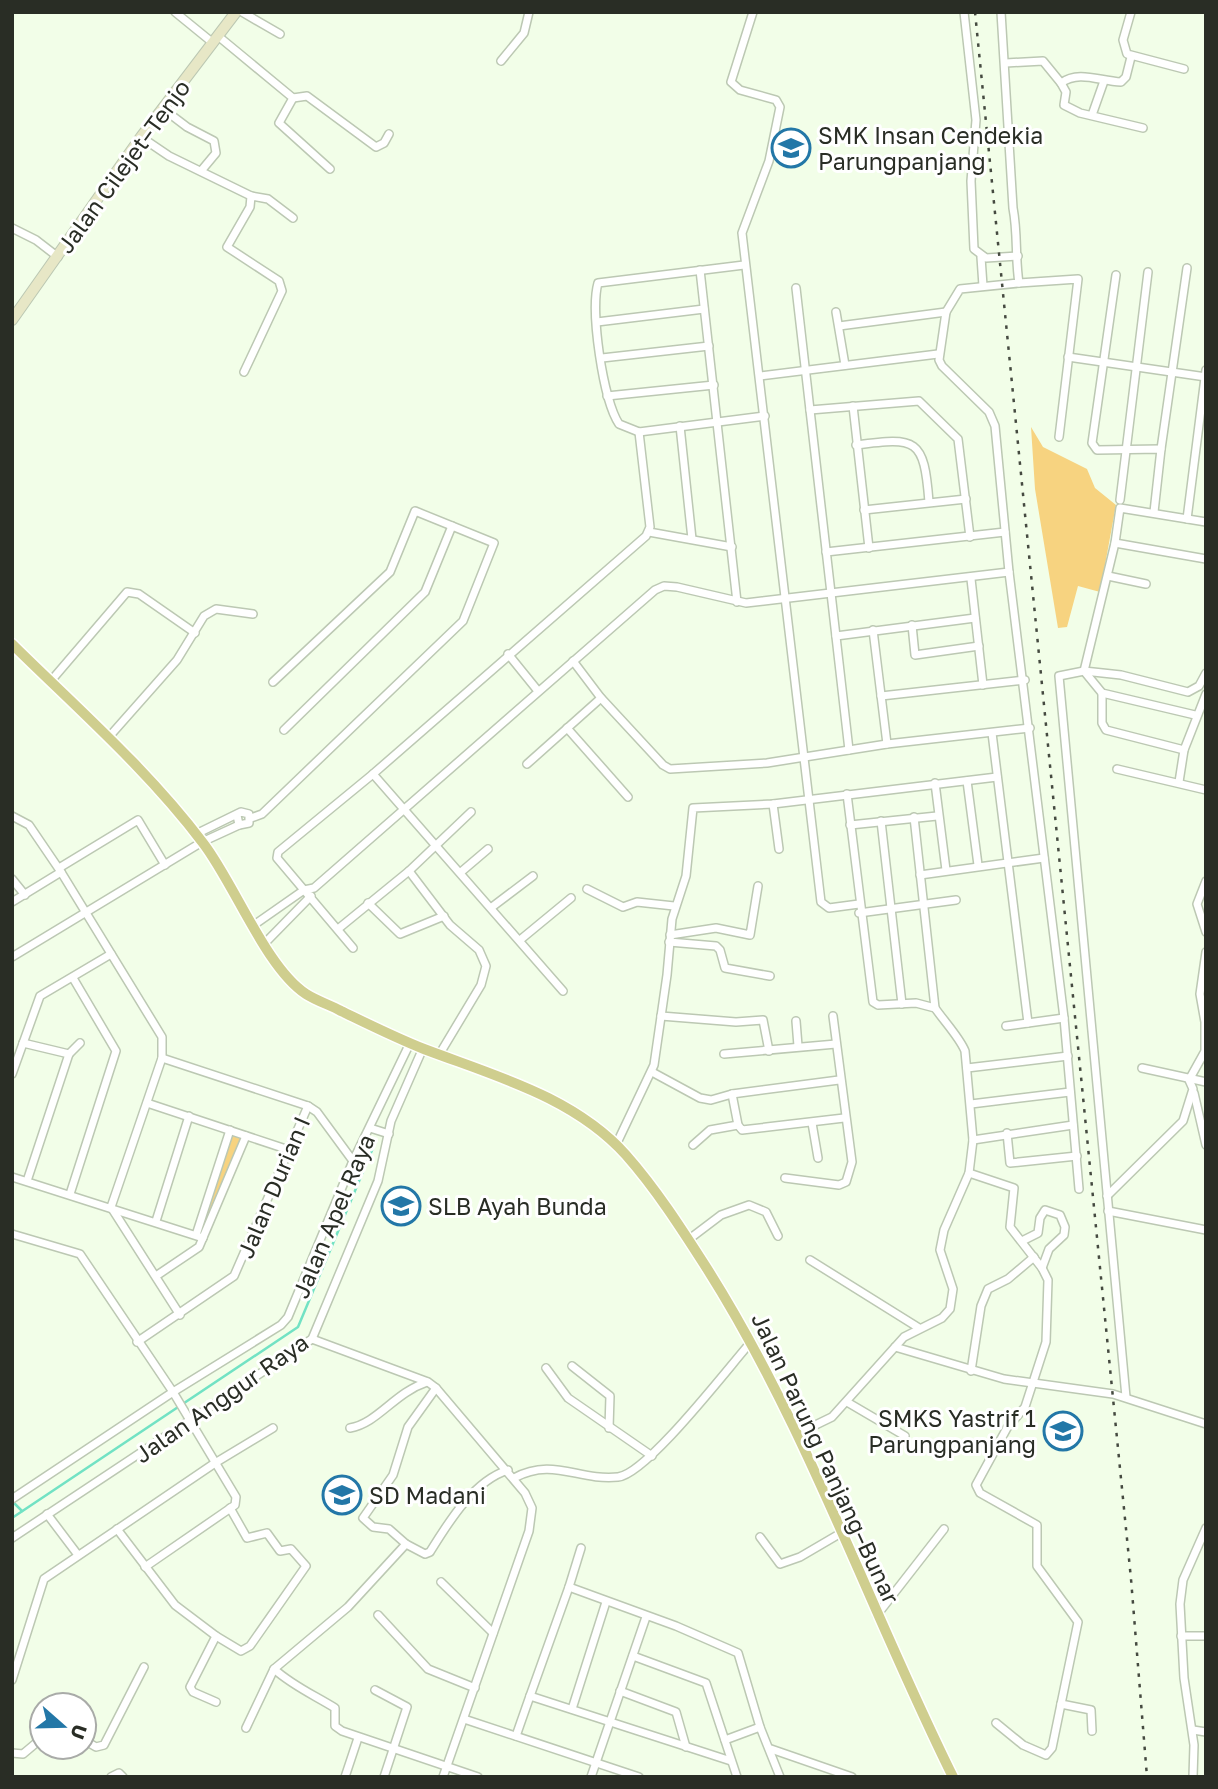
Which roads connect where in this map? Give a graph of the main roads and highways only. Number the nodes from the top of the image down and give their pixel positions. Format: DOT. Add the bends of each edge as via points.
graph roads {
  1 [pos="236,12"];
  2 [pos="12,320"];
  3 [pos="12,644"];
  4 [pos="953,1777"];
  1 -- 2 [label="main road, Jalan Cilejet–Tenjo"];
  3 -- 4 [label="main road, Jalan Parung Panjang–Bunar" via="108,738 199,838 294,984 410,1043 540,1093 616,1145 642,1174 751,1342"];
}
